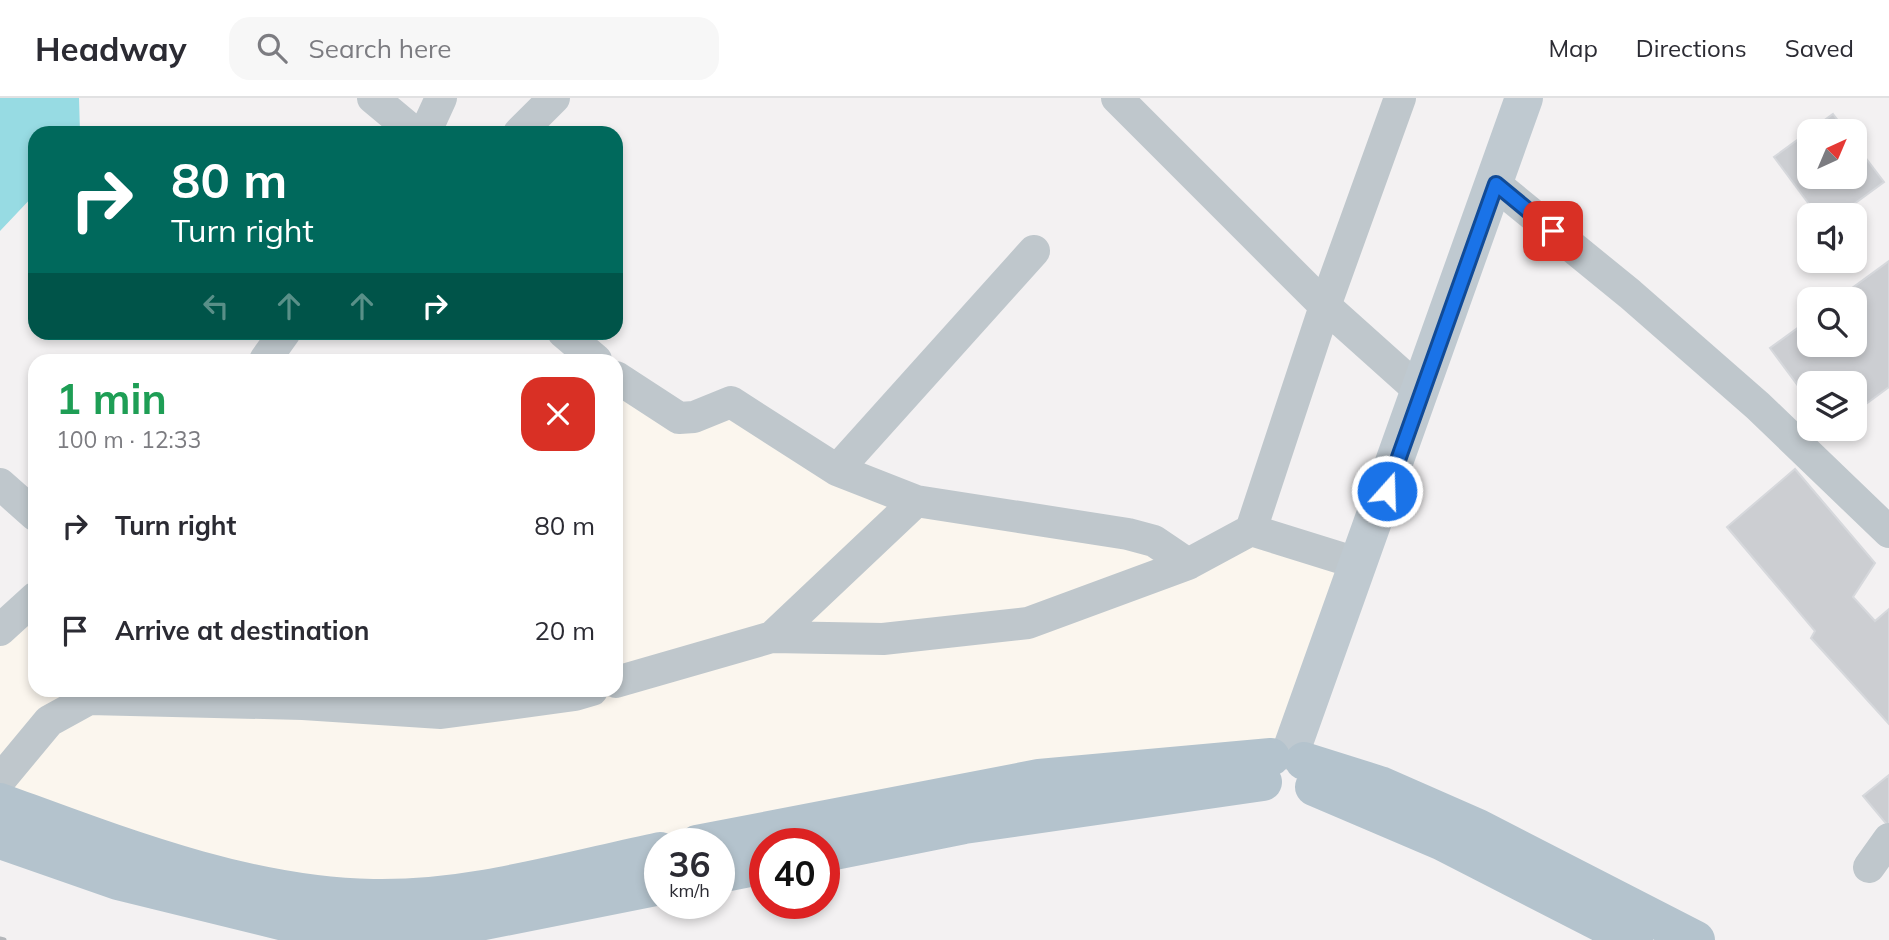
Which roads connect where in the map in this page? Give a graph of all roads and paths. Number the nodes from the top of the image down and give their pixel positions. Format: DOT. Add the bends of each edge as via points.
graph roads {
  1 [pos="373,98"];
  2 [pos="441,98"];
  3 [pos="554,98"];
  4 [pos="1117,98"];
  5 [pos="1400,98"];
  6 [pos="1524,98"];
  7 [pos="407,126"];
  8 [pos="428,126"];
  9 [pos="526,126"];
  10 [pos="1496,184"];
  11 [pos="1034,251"];
  12 [pos="1325,306"];
  13 [pos="573,340"];
  14 [pos="589,354"];
  15 [pos="623,383"];
  16 [pos="1422,392"];
  17 [pos="837,470"];
  18 [pos="0,484"];
  19 [pos="916,501"];
  20 [pos="28,509"];
  21 [pos="1885,523"];
  22 [pos="1251,530"];
  23 [pos="1188,564"];
  24 [pos="1360,564"];
  25 [pos="28,604"];
  26 [pos="0,630"];
  27 [pos="772,637"];
  28 [pos="623,680"];
  29 [pos="531,697"];
  30 [pos="442,701"];
  31 [pos="1288,766"];
  32 [pos="0,780"];
  33 [pos="0,802"];
  34 [pos="735,837"];
  35 [pos="1889,839"];
  36 [pos="0,840"];
  37 [pos="840,850"];
  38 [pos="644,854"];
  39 [pos="1869,867"];
  40 [pos="644,889"];
  41 [pos="1634,940"];
  42 [pos="1696,940"];
  1 -- 7 [label="street"];
  2 -- 8 [label="street"];
  3 -- 9 [label="street"];
  4 -- 12 [label="street"];
  5 -- 12 [label="street"];
  6 -- 10 [label="street"];
  10 -- 16 [label="street"];
  10 -- 21 [label="street" via="1758,405"];
  11 -- 17 [label="street"];
  12 -- 16 [label="street"];
  12 -- 22 [label="street"];
  13 -- 14 [label="street"];
  15 -- 17 [label="street" via="678,418 694,417 731,402"];
  16 -- 24 [label="street"];
  17 -- 19 [label="street"];
  18 -- 20 [label="street"];
  19 -- 23 [label="street" via="1128,534 1154,541"];
  19 -- 27 [label="street"];
  22 -- 23 [label="street"];
  22 -- 24 [label="street"];
  23 -- 27 [label="street" via="1028,623 883,639"];
  24 -- 31 [label="street"];
  25 -- 26 [label="street"];
  27 -- 28 [label="street"];
  29 -- 30 [label="street"];
  30 -- 32 [label="street" via="303,704 89,699 49,721"];
  31 -- 34 [label="main road" via="1039,778"];
  31 -- 37 [label="main road"];
  31 -- 41 [label="main road"];
  31 -- 42 [label="main road" via="1380,785 1478,828"];
  33 -- 38 [label="main road" via="211,873 372,898 453,894"];
  35 -- 39 [label="street"];
  36 -- 40 [label="main road" via="118,881 317,930 372,934 439,930"];
}
